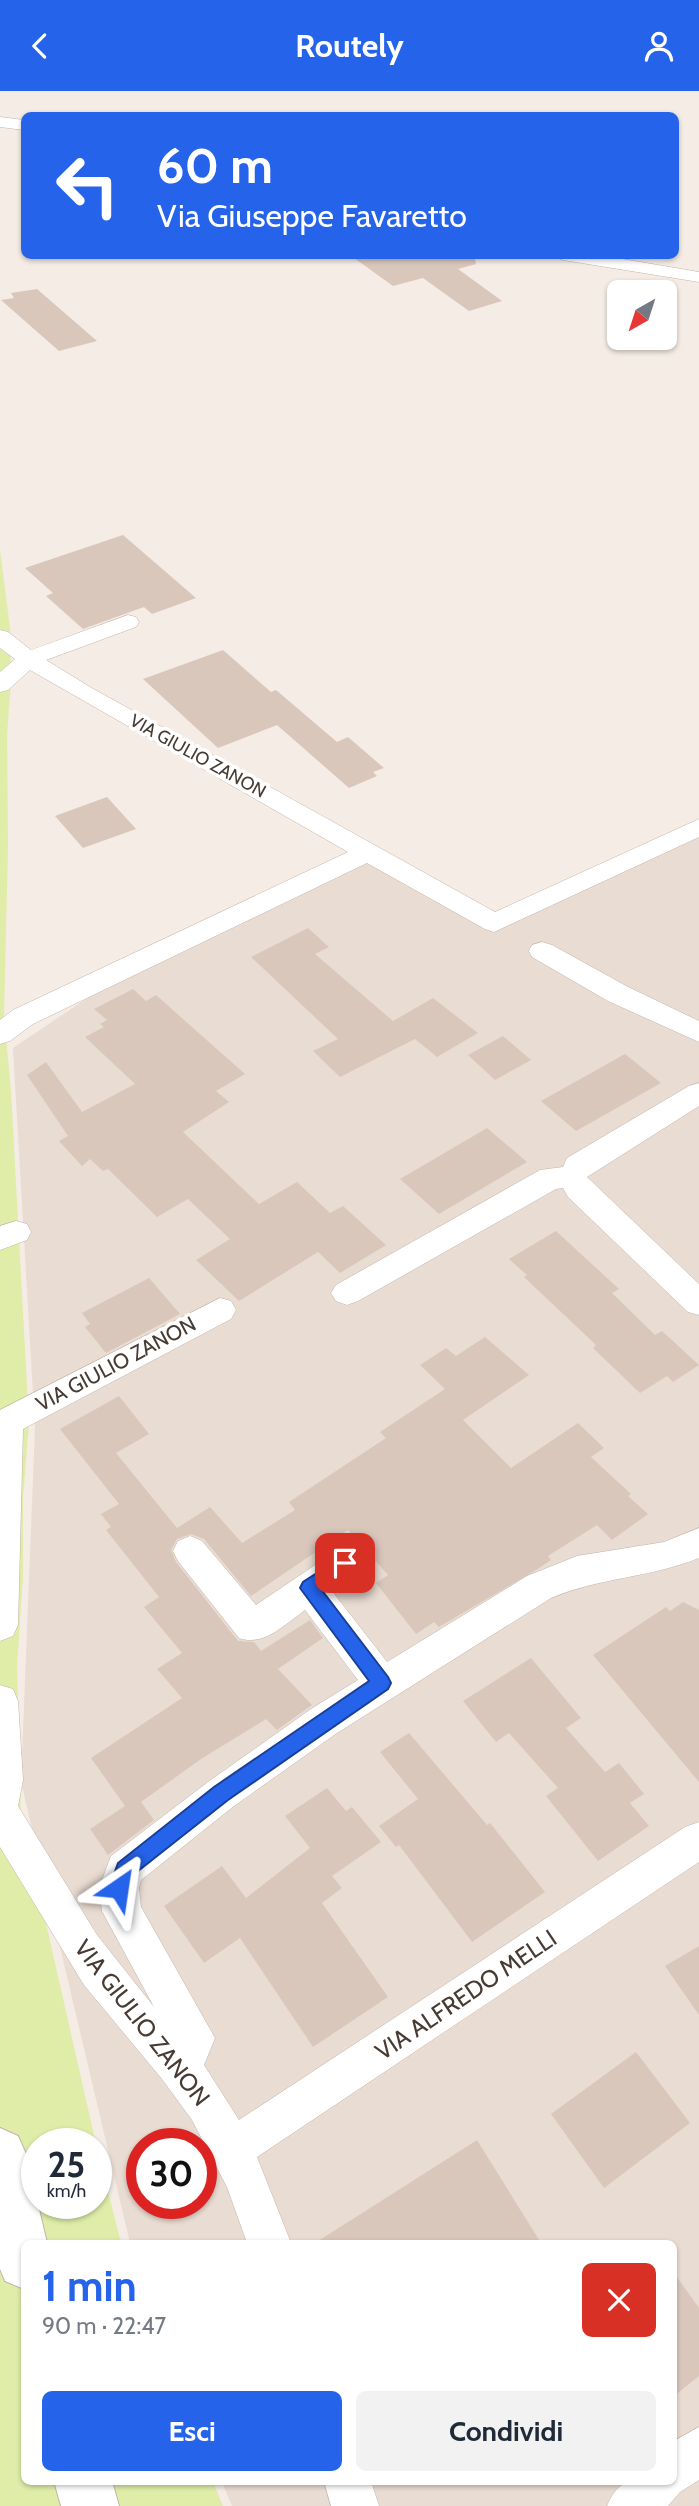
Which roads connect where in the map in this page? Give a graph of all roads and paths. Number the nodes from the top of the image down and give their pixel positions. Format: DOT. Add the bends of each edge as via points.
graph roads {
  1 [pos="0,122"];
  2 [pos="21,125"];
  3 [pos="588,259"];
  4 [pos="699,277"];
  5 [pos="128,622"];
  6 [pos="0,637"];
  7 [pos="29,659"];
  8 [pos="0,685"];
  9 [pos="699,827"];
  10 [pos="368,852"];
  11 [pos="542,951"];
  12 [pos="699,1032"];
  13 [pos="0,1034"];
  14 [pos="699,1093"];
  15 [pos="572,1177"];
  16 [pos="347,1293"];
  17 [pos="699,1303"];
  18 [pos="220,1310"];
  19 [pos="699,1543"];
  20 [pos="190,1551"];
  21 [pos="345,1563"];
  22 [pos="309,1588"];
  23 [pos="0,1625"];
  24 [pos="381,1683"];
  25 [pos="0,1700"];
  26 [pos="0,1803"];
  27 [pos="0,1811"];
  28 [pos="699,1840"];
  29 [pos="176,2063"];
  30 [pos="232,2148"];
  31 [pos="0,2154"];
  32 [pos="268,2240"];
  33 [pos="21,2248"];
  34 [pos="699,2450"];
  35 [pos="677,2468"];
  36 [pos="84,2485"];
  37 [pos="348,2485"];
  38 [pos="656,2485"];
  39 [pos="90,2506"];
  40 [pos="355,2506"];
  41 [pos="631,2506"];
  1 -- 2 [label="street"];
  3 -- 4 [label="street"];
  5 -- 7 [label="street"];
  6 -- 7 [label="street, VIA GIULIO ZANON"];
  7 -- 8 [label="street"];
  7 -- 10 [label="street, VIA GIULIO ZANON"];
  9 -- 10 [label="street, VIA GIULIO ZANON" via="494,923"];
  10 -- 13 [label="street" via="23,1017"];
  11 -- 12 [label="street"];
  14 -- 15 [label="street" via="578,1166"];
  15 -- 16 [label="street" via="551,1178"];
  15 -- 17 [label="street" via="579,1189"];
  18 -- 23 [label="street, VIA GIULIO ZANON" via="7,1422"];
  19 -- 24 [label="street" via="667,1556 577,1571 539,1587"];
  20 -- 22 [label="street" via="252,1627"];
  21 -- 22 [label="street"];
  22 -- 24 [label="street"];
  24 -- 29 [label="street" via="221,1794 125,1869 119,1888 122,1911 194,2038 189,2051"];
  25 -- 26 [label="street" via="4,1780"];
  27 -- 29 [label="street, VIA GIULIO ZANON" via="113,1991"];
  28 -- 30 [label="street, VIA ALFREDO MELLI"];
  29 -- 30 [label="street, VIA GIULIO ZANON"];
  30 -- 32 [label="street, VIA GIULIO ZANON"];
  31 -- 33 [label="street"];
  34 -- 35 [label="street"];
  36 -- 39 [label="street"];
  37 -- 40 [label="street"];
  38 -- 41 [label="street"];
}
